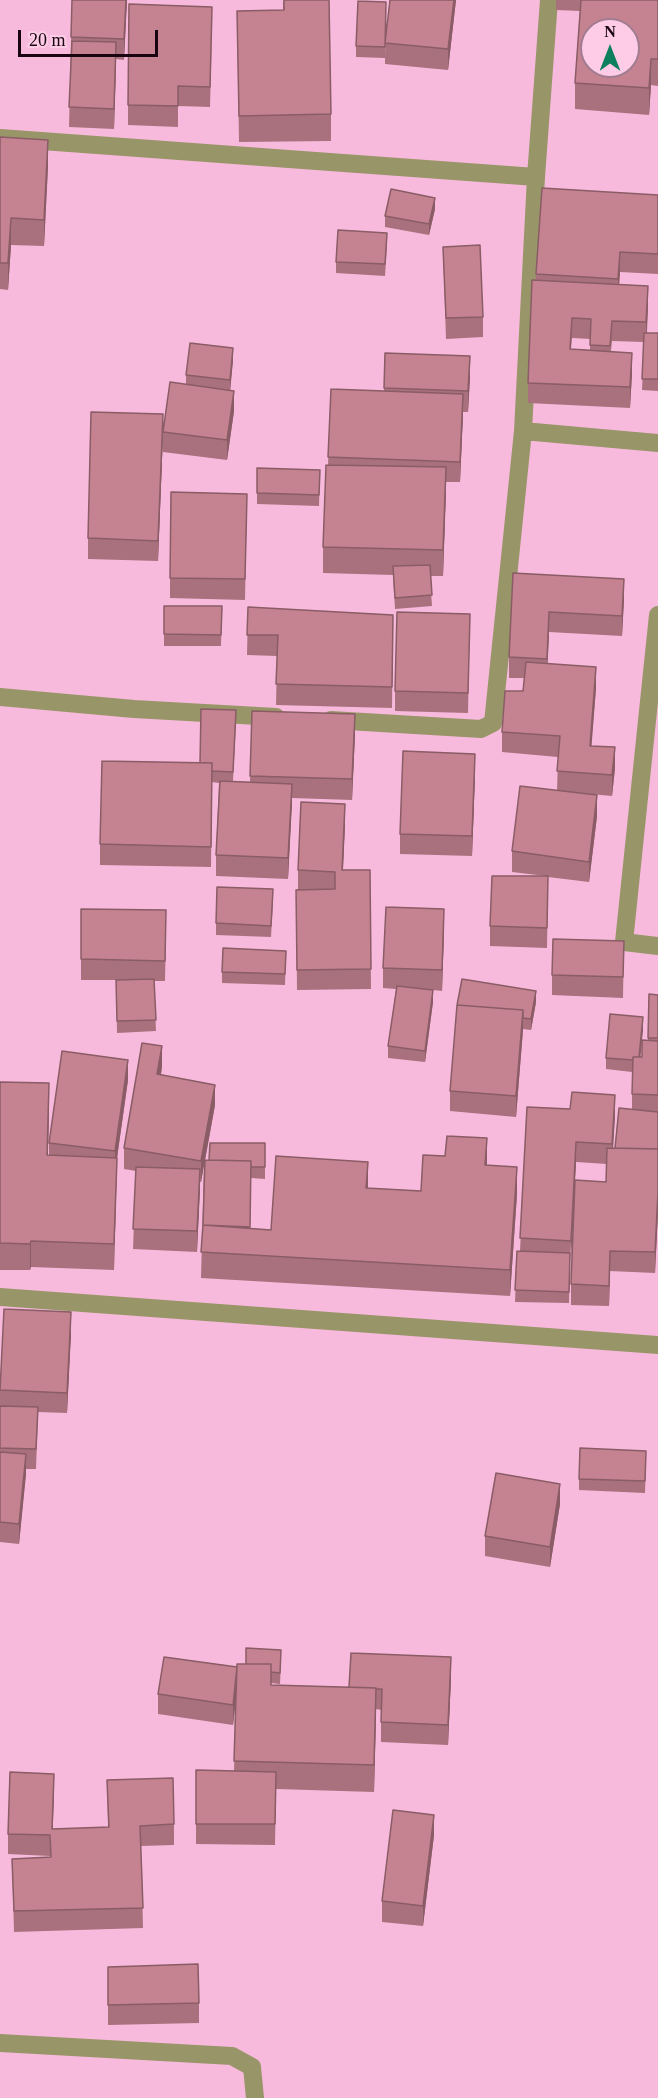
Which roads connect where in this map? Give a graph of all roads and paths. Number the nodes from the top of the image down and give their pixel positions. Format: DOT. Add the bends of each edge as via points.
graph roads {
  1 [pos="549,0"];
  2 [pos="0,138"];
  3 [pos="536,177"];
  4 [pos="523,431"];
  5 [pos="658,443"];
  6 [pos="658,615"];
  7 [pos="0,697"];
  8 [pos="290,718"];
  9 [pos="314,719"];
  10 [pos="658,946"];
  11 [pos="0,1297"];
  12 [pos="658,1346"];
  13 [pos="0,2043"];
  14 [pos="255,2098"];
  1 -- 3 [label="street"];
  2 -- 3 [label="street"];
  3 -- 4 [label="street"];
  4 -- 5 [label="street"];
  4 -- 9 [label="street" via="494,723 481,729"];
  6 -- 10 [label="street" via="624,942"];
  7 -- 8 [label="street"];
  11 -- 12 [label="street"];
  13 -- 14 [label="street" via="232,2056 252,2067"];
}
